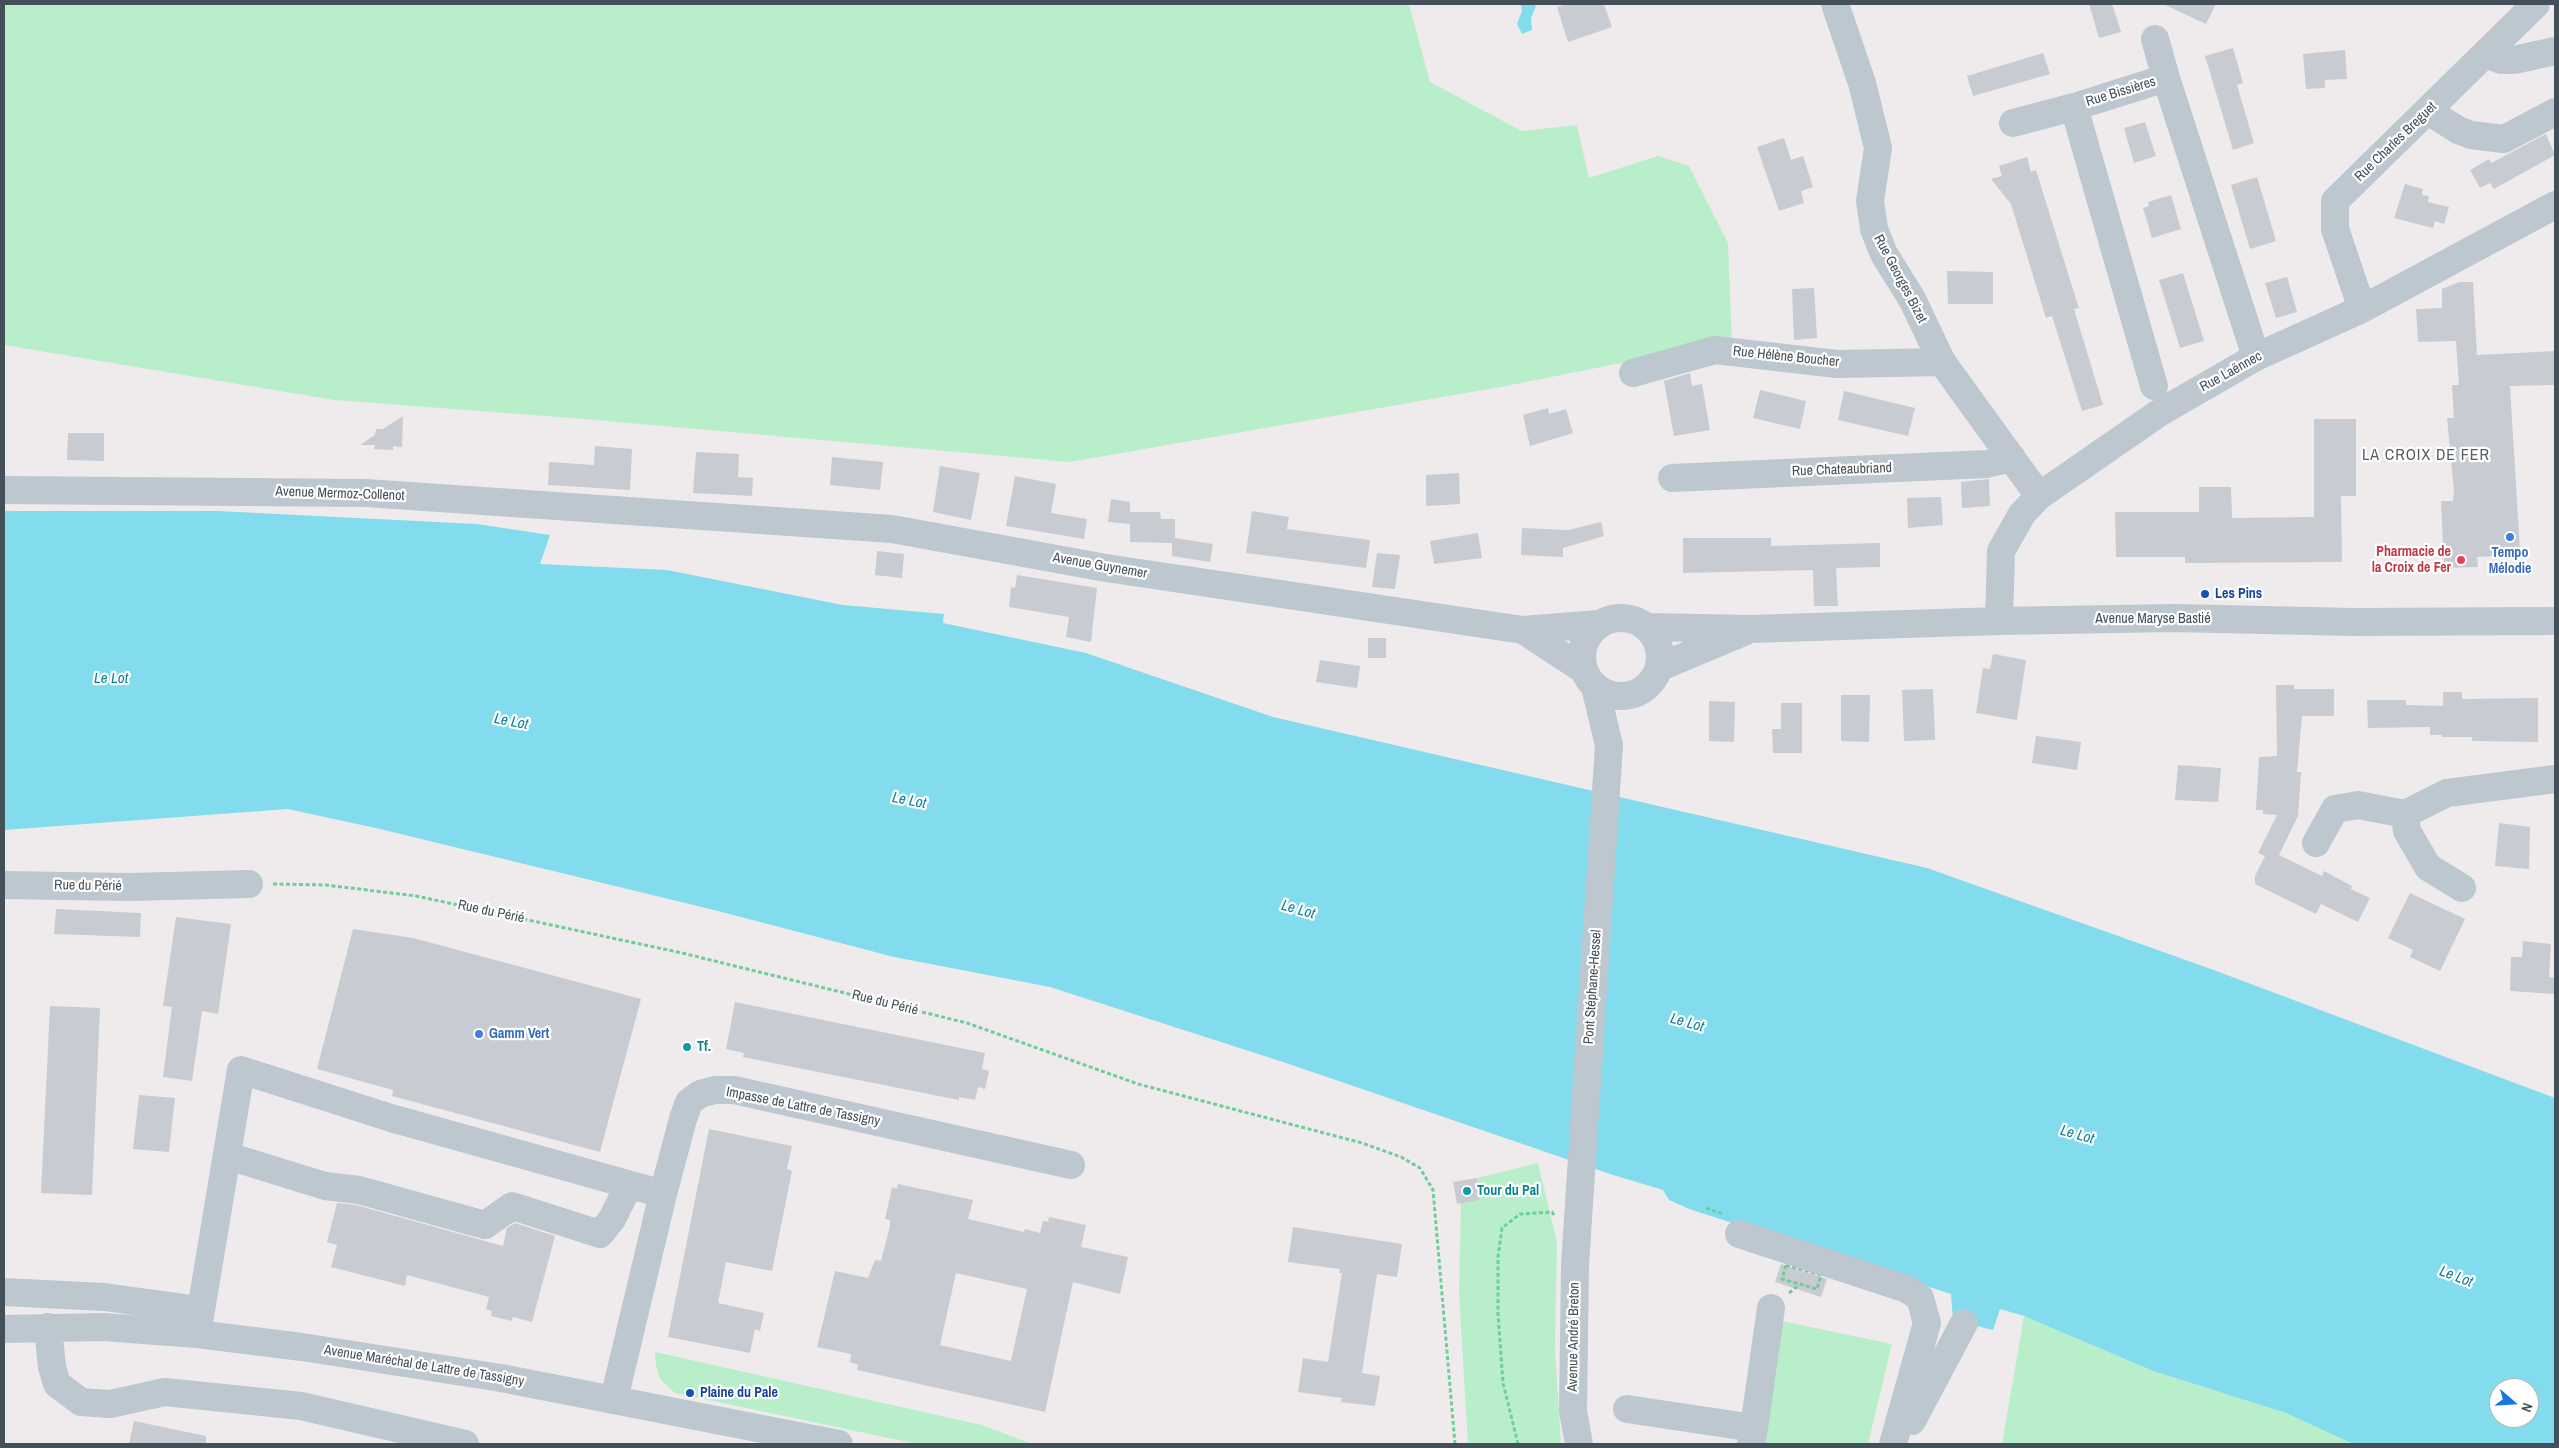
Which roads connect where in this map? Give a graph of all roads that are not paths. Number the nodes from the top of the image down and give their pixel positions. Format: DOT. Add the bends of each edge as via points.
graph roads {
  1 [pos="1835,4"];
  2 [pos="2536,4"];
  3 [pos="2155,39"];
  4 [pos="2555,51"];
  5 [pos="2484,54"];
  6 [pos="2166,78"];
  7 [pos="2074,107"];
  8 [pos="2428,111"];
  9 [pos="2555,112"];
  10 [pos="2014,123"];
  11 [pos="2555,205"];
  12 [pos="2362,309"];
  13 [pos="2256,357"];
  14 [pos="1942,362"];
  15 [pos="1633,373"];
  16 [pos="2154,386"];
  17 [pos="2012,458"];
  18 [pos="1672,478"];
  19 [pos="4,490"];
  20 [pos="2039,496"];
  21 [pos="676,514"];
  22 [pos="1999,621"];
  23 [pos="2555,621"];
  24 [pos="1599,624"];
  25 [pos="1647,627"];
  26 [pos="1750,629"];
  27 [pos="1523,630"];
  28 [pos="1660,668"];
  29 [pos="1589,679"];
  30 [pos="1634,694"];
  31 [pos="1613,718"];
  32 [pos="2555,779"];
  33 [pos="2405,814"];
  34 [pos="2316,843"];
  35 [pos="249,884"];
  36 [pos="4,885"];
  37 [pos="2462,888"];
  38 [pos="228,1156"];
  39 [pos="1071,1165"];
  40 [pos="629,1185"];
  41 [pos="663,1194"];
  42 [pos="1567,1226"];
  43 [pos="1739,1234"];
  44 [pos="4,1292"];
  45 [pos="1771,1308"];
  46 [pos="198,1322"];
  47 [pos="1964,1323"];
  48 [pos="48,1327"];
  49 [pos="4,1329"];
  50 [pos="614,1399"];
  51 [pos="1627,1409"];
  52 [pos="1753,1436"];
  53 [pos="465,1444"];
  54 [pos="839,1444"];
  55 [pos="1579,1444"];
  56 [pos="1893,1444"];
  57 [pos="1900,1444"];
  1 -- 14 [label="street, Rue Georges Bizet" via="1862,83 1878,148 1870,201 1874,229"];
  2 -- 5 [label="street, Rue Charles Breguet"];
  3 -- 6 [label="street"];
  4 -- 5 [label="street" via="2514,60 2501,60"];
  5 -- 8 [label="street, Rue Charles Breguet"];
  6 -- 7 [label="street, Rue Bissières"];
  6 -- 13 [label="street, Rue Bissières"];
  7 -- 10 [label="street"];
  7 -- 16 [label="street, Rue Bissières"];
  8 -- 9 [label="street" via="2471,135 2504,138"];
  8 -- 12 [label="street, Rue Charles Breguet" via="2335,201 2335,229"];
  11 -- 12 [label="street, Rue Laënnec"];
  12 -- 13 [label="street, Rue Laënnec"];
  13 -- 20 [label="street, Rue Laënnec" via="2159,413"];
  14 -- 15 [label="street, Rue Hélène Boucher" via="1838,364 1715,350"];
  14 -- 17 [label="street, Rue Georges Bizet"];
  17 -- 18 [label="street, Rue Chateaubriand" via="1987,464"];
  17 -- 20 [label="street, Rue Georges Bizet"];
  19 -- 21 [label="street, Avenue Mermoz-Collenot" via="366,493"];
  20 -- 22 [label="street, Rue Laënnec" via="2022,514 2001,552"];
  21 -- 27 [label="street, Avenue Guynemer" via="892,529 1106,568"];
  22 -- 23 [label="street, Avenue Maryse Bastié" via="2174,618 2354,622"];
  22 -- 26 [label="street, Avenue Maryse Bastié"];
  24 -- 25 [label="street" via="1608,619 1628,618"];
  24 -- 27 [label="street, Avenue Guynemer"];
  24 -- 29 [label="street" via="1583,645 1581,658"];
  25 -- 26 [label="street, Avenue Maryse Bastié"];
  25 -- 28 [label="street" via="1659,645"];
  26 -- 28 [label="street, Avenue Maryse Bastié"];
  27 -- 29 [label="street, Avenue Guynemer"];
  28 -- 30 [label="street" via="1645,688"];
  29 -- 30 [label="street" via="1607,694 1621,697"];
  29 -- 31 [label="street"];
  30 -- 31 [label="street"];
  31 -- 42 [label="street, Pont Stéphane-Hessel"];
  32 -- 33 [label="street" via="2447,793"];
  33 -- 34 [label="street" via="2358,805 2335,809"];
  33 -- 37 [label="street" via="2407,831 2428,867"];
  35 -- 36 [label="street, Rue du Périé" via="130,887"];
  38 -- 40 [label="street" via="325,1186 359,1190 485,1226 512,1206 600,1234 612,1219"];
  38 -- 40 [label="street" via="241,1070 391,1118"];
  38 -- 46 [label="street"];
  39 -- 41 [label="street, Impasse de Lattre de Tassigny" via="734,1090 715,1090 700,1094 689,1102"];
  40 -- 41 [label="street"];
  41 -- 50 [label="street, Impasse de Lattre de Tassigny"];
  42 -- 55 [label="street, Avenue André Breton" via="1573,1410"];
  43 -- 56 [label="street" via="1907,1289 1920,1298 1927,1323"];
  44 -- 46 [label="street" via="104,1297"];
  45 -- 52 [label="street"];
  46 -- 48 [label="street, Avenue Maréchal de Lattre de Tassigny"];
  46 -- 50 [label="street, Avenue Maréchal de Lattre de Tassigny"];
  47 -- 57 [label="street"];
  48 -- 49 [label="street, Avenue Maréchal de Lattre de Tassigny"];
  48 -- 53 [label="street" via="57,1384 81,1402 110,1404 165,1392 301,1406"];
  50 -- 54 [label="street, Avenue Maréchal de Lattre de Tassigny"];
  51 -- 52 [label="street"];
}
